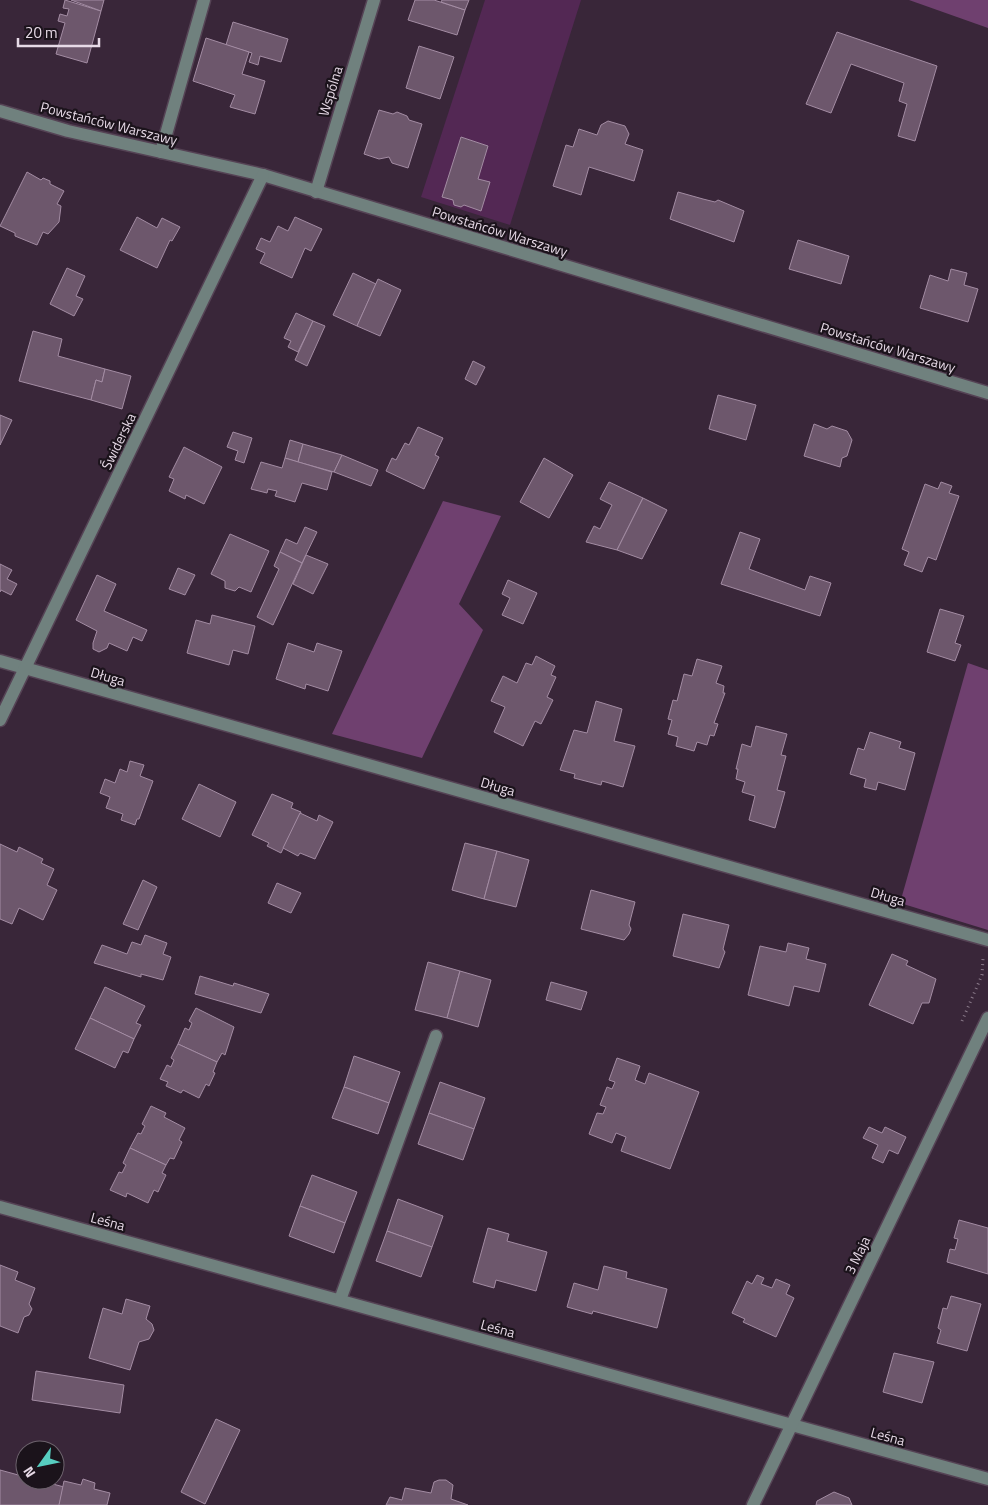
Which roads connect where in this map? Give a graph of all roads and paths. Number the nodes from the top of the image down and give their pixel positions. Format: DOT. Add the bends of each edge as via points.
graph roads {
  1 [pos="204,0"];
  2 [pos="374,0"];
  3 [pos="0,111"];
  4 [pos="161,152"];
  5 [pos="263,175"];
  6 [pos="316,192"];
  7 [pos="988,393"];
  8 [pos="0,661"];
  9 [pos="26,668"];
  10 [pos="0,720"];
  11 [pos="988,940"];
  12 [pos="988,1018"];
  13 [pos="436,1036"];
  14 [pos="0,1207"];
  15 [pos="340,1300"];
  16 [pos="791,1425"];
  17 [pos="988,1479"];
  18 [pos="752,1505"];
  1 -- 4 [label="street"];
  2 -- 6 [label="street, Wspólna"];
  3 -- 4 [label="street, Powstańców Warszawy" via="68,131"];
  4 -- 5 [label="street, Powstańców Warszawy"];
  5 -- 6 [label="street, Powstańców Warszawy"];
  5 -- 9 [label="street, Świderska"];
  6 -- 7 [label="street, Powstańców Warszawy"];
  8 -- 9 [label="street, Długa"];
  9 -- 10 [label="street, Świderska"];
  9 -- 11 [label="street, Długa"];
  12 -- 16 [label="street, 3 Maja"];
  13 -- 15 [label="street"];
  14 -- 15 [label="street, Leśna"];
  15 -- 16 [label="street, Leśna"];
  16 -- 17 [label="street, Leśna"];
  16 -- 18 [label="street, 3 Maja"];
}
